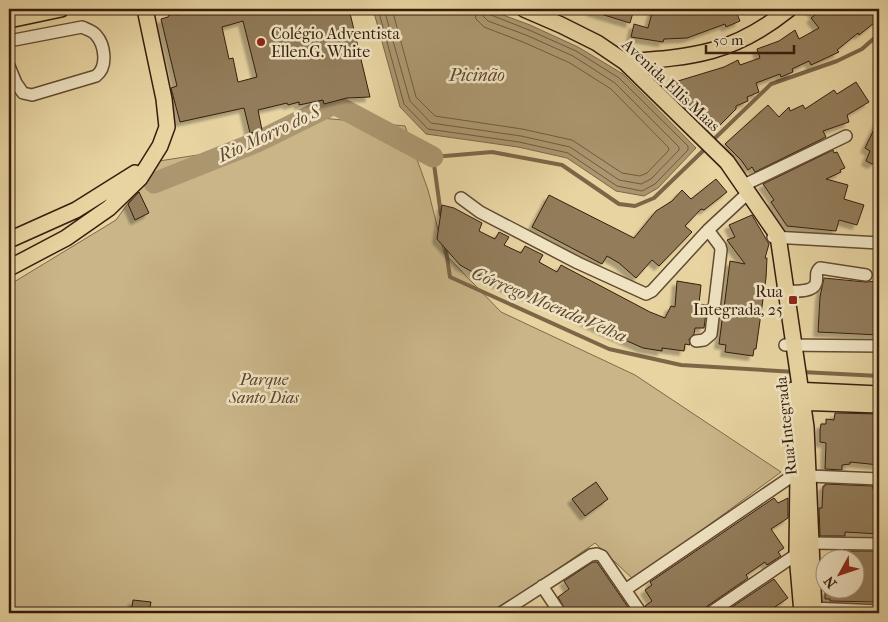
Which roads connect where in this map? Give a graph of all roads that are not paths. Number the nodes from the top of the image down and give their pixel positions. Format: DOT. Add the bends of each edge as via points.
graph roads {
  1 [pos="61,9"];
  2 [pos="145,9"];
  3 [pos="524,9"];
  4 [pos="789,9"];
  5 [pos="29,12"];
  6 [pos="9,20"];
  7 [pos="82,27"];
  8 [pos="9,41"];
  9 [pos="9,51"];
  10 [pos="659,60"];
  11 [pos="625,62"];
  12 [pos="9,66"];
  13 [pos="649,85"];
  14 [pos="846,136"];
  15 [pos="150,163"];
  16 [pos="746,188"];
  17 [pos="462,198"];
  18 [pos="708,230"];
  19 [pos="776,236"];
  20 [pos="12,238"];
  21 [pos="879,243"];
  22 [pos="31,257"];
  23 [pos="9,268"];
  24 [pos="866,275"];
  25 [pos="786,291"];
  26 [pos="696,341"];
  27 [pos="879,346"];
  28 [pos="790,349"];
  29 [pos="796,390"];
  30 [pos="879,394"];
  31 [pos="879,405"];
  32 [pos="803,474"];
  33 [pos="879,479"];
  34 [pos="810,543"];
  35 [pos="879,544"];
  36 [pos="797,554"];
  37 [pos="542,586"];
  38 [pos="625,590"];
  39 [pos="879,611"];
  40 [pos="810,612"];
  41 [pos="501,613"];
  42 [pos="560,613"];
  43 [pos="641,613"];
  44 [pos="710,613"];
  1 -- 5 [label="main road"];
  2 -- 15 [label="main road" via="167,127"];
  3 -- 11 [label="main road, Avenida Ellis Maas" via="597,43"];
  4 -- 10 [label="main road" via="756,32 724,48"];
  5 -- 6 [label="main road"];
  7 -- 8 [label="street"];
  7 -- 9 [label="street" via="64,36 14,47"];
  7 -- 12 [label="street" via="96,35 102,46 104,63 96,76 32,95 23,93"];
  10 -- 11 [label="main road"];
  10 -- 13 [label="main road" via="648,71"];
  11 -- 13 [label="main road, Avenida Ellis Maas"];
  13 -- 16 [label="main road, Avenida Ellis Maas" via="727,162"];
  14 -- 16 [label="street"];
  15 -- 20 [label="main road" via="76,210"];
  15 -- 22 [label="main road" via="122,197 95,219"];
  16 -- 18 [label="street"];
  16 -- 19 [label="main road, Avenida Ellis Maas"];
  17 -- 18 [label="street" via="480,212 646,294"];
  18 -- 26 [label="street" via="721,250 711,334"];
  19 -- 21 [label="street"];
  19 -- 25 [label="main road, Rua Integrada"];
  19 -- 28 [label="main road, Rua Integrada" via="775,286"];
  20 -- 22 [label="main road" via="25,244"];
  22 -- 23 [label="main road"];
  24 -- 25 [label="street" via="820,268 814,286 807,290"];
  25 -- 28 [label="main road, Rua Integrada"];
  27 -- 28 [label="street"];
  28 -- 29 [label="main road, Rua Integrada"];
  29 -- 30 [label="main road"];
  29 -- 31 [label="main road"];
  29 -- 32 [label="main road, Rua Integrada"];
  32 -- 33 [label="street"];
  32 -- 34 [label="main road, Rua Integrada"];
  32 -- 36 [label="main road, Rua Integrada"];
  32 -- 38 [label="street"];
  34 -- 35 [label="street"];
  34 -- 40 [label="main road, Rua Integrada"];
  36 -- 40 [label="main road, Rua Integrada"];
  36 -- 44 [label="street"];
  37 -- 38 [label="street" via="590,555 597,554 602,556"];
  37 -- 41 [label="street"];
  37 -- 42 [label="street"];
  38 -- 43 [label="street"];
  39 -- 40 [label="street"];
}
